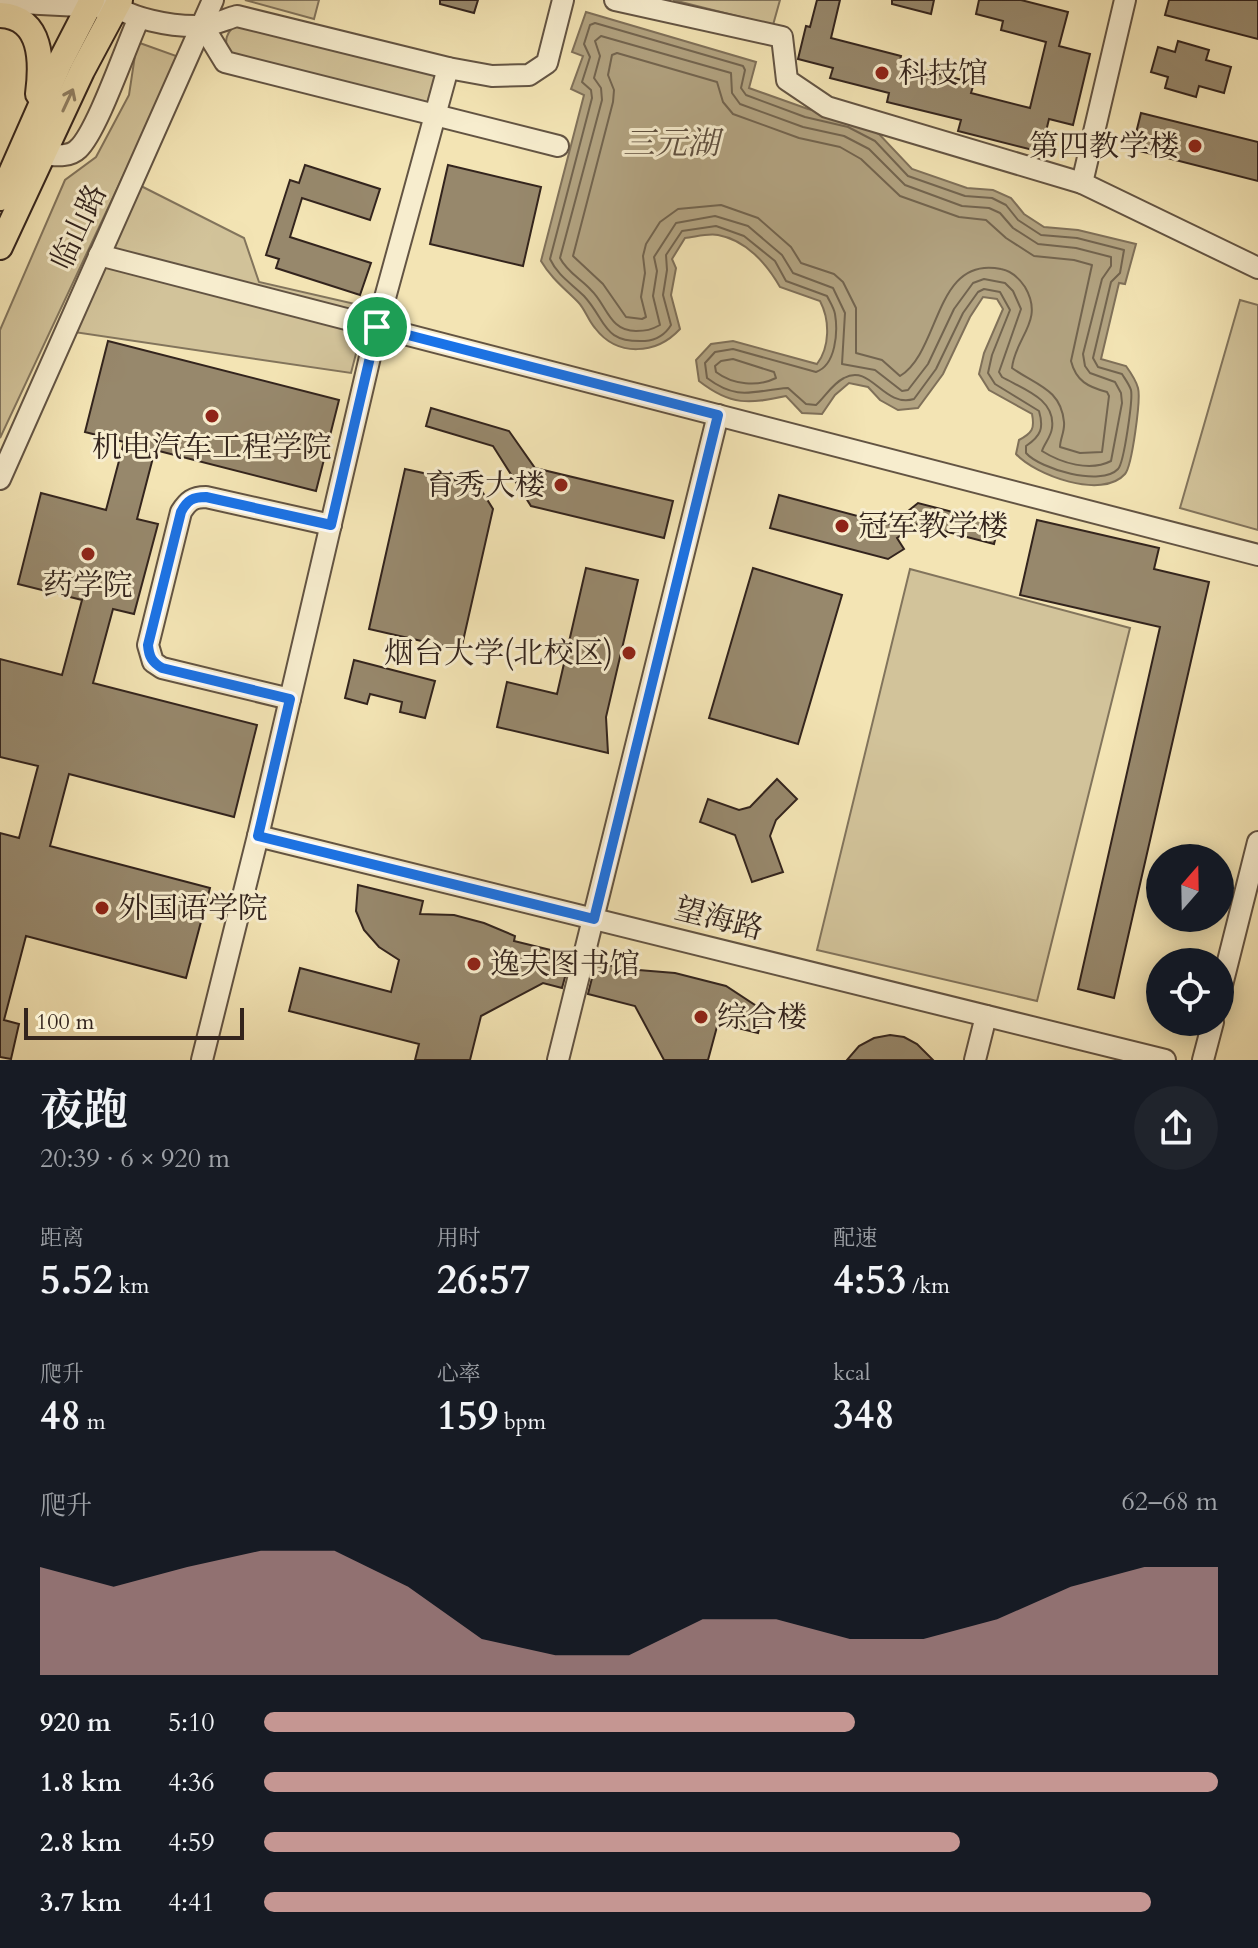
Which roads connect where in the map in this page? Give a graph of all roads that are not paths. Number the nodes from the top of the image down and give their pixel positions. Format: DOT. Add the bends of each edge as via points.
graph roads {
  1 [pos="213,0"];
  2 [pos="563,0"];
  3 [pos="615,0"];
  4 [pos="1125,0"];
  5 [pos="0,2"];
  6 [pos="110,6"];
  7 [pos="0,15"];
  8 [pos="203,26"];
  9 [pos="448,68"];
  10 [pos="435,116"];
  11 [pos="35,118"];
  12 [pos="558,146"];
  13 [pos="42,154"];
  14 [pos="1082,183"];
  15 [pos="0,198"];
  16 [pos="0,247"];
  17 [pos="99,255"];
  18 [pos="1258,268"];
  19 [pos="377,327"];
  20 [pos="718,415"];
  21 [pos="0,479"];
  22 [pos="331,525"];
  23 [pos="1258,555"];
  24 [pos="290,699"];
  25 [pos="258,836"];
  26 [pos="1258,842"];
  27 [pos="594,919"];
  28 [pos="1231,948"];
  29 [pos="986,1016"];
  30 [pos="1209,1036"];
  31 [pos="202,1060"];
  32 [pos="558,1060"];
  33 [pos="975,1060"];
  34 [pos="1165,1060"];
  35 [pos="1203,1060"];
  1 -- 8 [label="street, 临山路"];
  2 -- 9 [label="street" via="547,63 529,75 492,76"];
  3 -- 14 [label="street" via="782,37 787,80 827,107"];
  4 -- 14 [label="street"];
  5 -- 6 [label="street"];
  6 -- 8 [label="street"];
  6 -- 11 [label="main road" via="60,62"];
  13 -- 6 [label="main road, one-way"];
  6 -- 13 [label="street" via="96,120 80,147 63,155"];
  7 -- 11 [label="main road" via="22,22 41,53"];
  8 -- 9 [label="street" via="237,16"];
  8 -- 10 [label="street" via="225,62"];
  8 -- 17 [label="street, 临山路"];
  9 -- 10 [label="street"];
  10 -- 12 [label="street"];
  10 -- 19 [label="street"];
  11 -- 15 [label="main road"];
  13 -- 16 [label="main road"];
  14 -- 18 [label="street"];
  17 -- 19 [label="street"];
  17 -- 21 [label="street, 临山路"];
  19 -- 20 [label="street"];
  19 -- 22 [label="street"];
  20 -- 23 [label="street"];
  20 -- 27 [label="street"];
  22 -- 24 [label="street"];
  22 -- 24 [label="street" via="195,497 181,512 148,645 153,662 162,668"];
  24 -- 25 [label="street"];
  25 -- 27 [label="street, 望海路"];
  25 -- 31 [label="street"];
  26 -- 28 [label="street"];
  27 -- 29 [label="street, 望海路"];
  27 -- 32 [label="street"];
  29 -- 33 [label="street"];
  29 -- 34 [label="street, 望海路"];
  30 -- 35 [label="street"];
}
